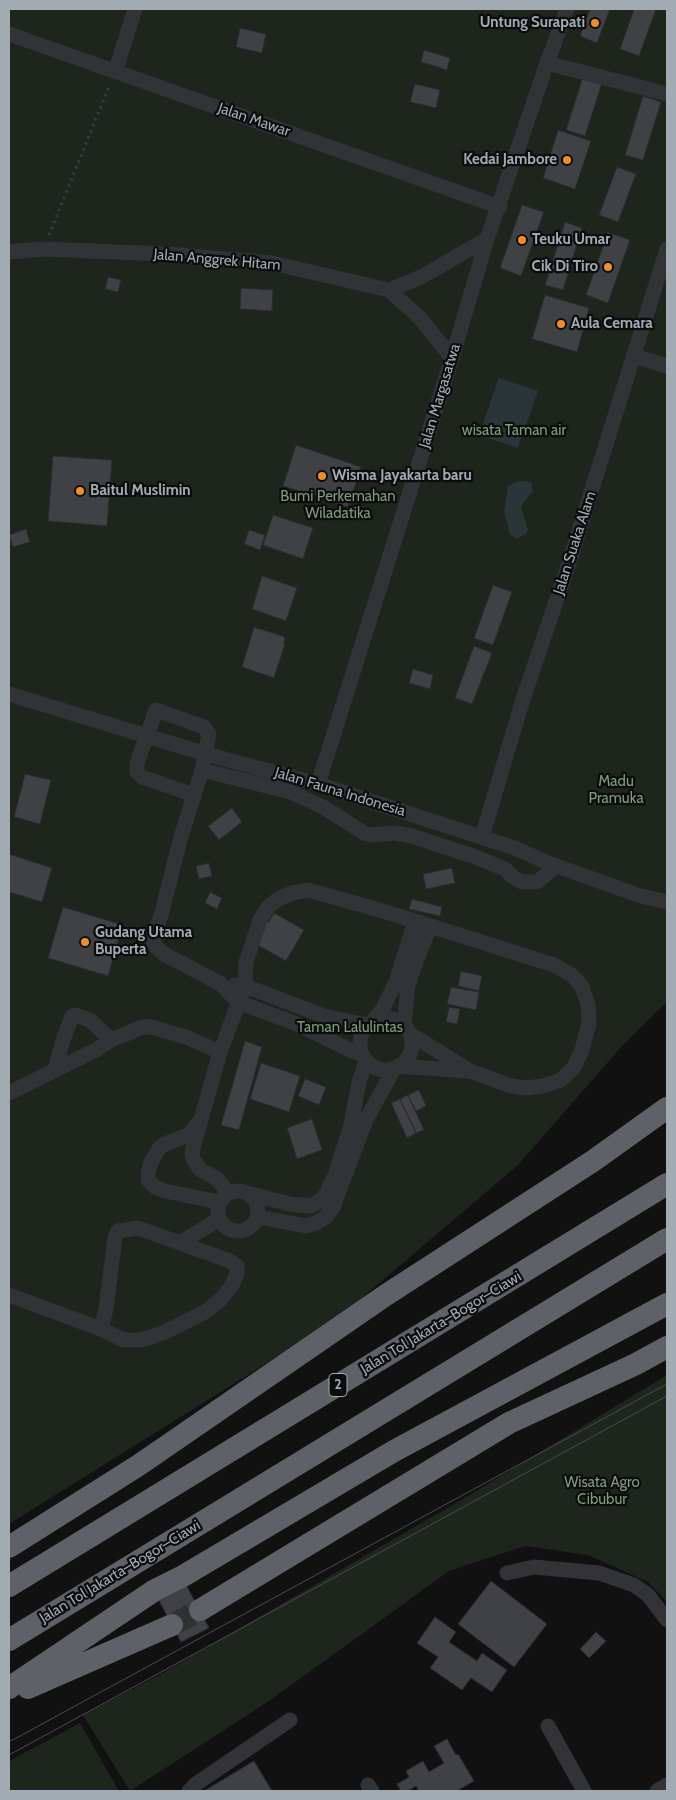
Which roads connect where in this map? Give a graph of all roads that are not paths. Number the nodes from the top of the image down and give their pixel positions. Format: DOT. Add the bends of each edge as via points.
graph roads {
  1 [pos="135,9"];
  2 [pos="567,9"];
  3 [pos="9,34"];
  4 [pos="547,62"];
  5 [pos="115,72"];
  6 [pos="667,94"];
  7 [pos="500,207"];
  8 [pos="488,239"];
  9 [pos="667,249"];
  10 [pos="9,252"];
  11 [pos="389,290"];
  12 [pos="634,356"];
  13 [pos="452,358"];
  14 [pos="667,366"];
  15 [pos="9,694"];
  16 [pos="148,736"];
  17 [pos="206,754"];
  18 [pos="202,770"];
  19 [pos="318,784"];
  20 [pos="194,795"];
  21 [pos="482,837"];
  22 [pos="556,866"];
  23 [pos="667,902"];
  24 [pos="415,921"];
  25 [pos="430,926"];
  26 [pos="221,984"];
  27 [pos="245,986"];
  28 [pos="238,1002"];
  29 [pos="370,1023"];
  30 [pos="407,1030"];
  31 [pos="111,1040"];
  32 [pos="220,1052"];
  33 [pos="364,1057"];
  34 [pos="397,1067"];
  35 [pos="55,1070"];
  36 [pos="470,1071"];
  37 [pos="9,1093"];
  38 [pos="667,1108"];
  39 [pos="201,1118"];
  40 [pos="667,1184"];
  41 [pos="251,1194"];
  42 [pos="224,1197"];
  43 [pos="258,1217"];
  44 [pos="219,1219"];
  45 [pos="667,1239"];
  46 [pos="180,1243"];
  47 [pos="9,1295"];
  48 [pos="667,1304"];
  49 [pos="101,1329"];
  50 [pos="667,1347"];
  51 [pos="9,1547"];
  52 [pos="507,1573"];
  53 [pos="9,1586"];
  54 [pos="200,1610"];
  55 [pos="667,1620"];
  56 [pos="172,1625"];
  57 [pos="9,1640"];
  58 [pos="9,1688"];
  59 [pos="9,1697"];
  60 [pos="290,1720"];
  61 [pos="548,1726"];
  62 [pos="667,1785"];
  63 [pos="189,1791"];
  64 [pos="584,1791"];
  65 [pos="657,1791"];
  1 -- 5 [label="street"];
  2 -- 4 [label="street, Jalan Margasatwa"];
  3 -- 5 [label="street, Jalan Mawar"];
  4 -- 6 [label="street"];
  4 -- 7 [label="street, Jalan Margasatwa"];
  5 -- 7 [label="street, Jalan Mawar"];
  7 -- 8 [label="street, Jalan Margasatwa"];
  8 -- 11 [label="street" via="421,277"];
  8 -- 13 [label="street, Jalan Margasatwa"];
  9 -- 12 [label="street, Jalan Suaka Alam"];
  10 -- 11 [label="street, Jalan Anggrek Hitam" via="43,249 166,254 272,263"];
  11 -- 13 [label="street, Jalan Anggrek Hitam" via="419,317"];
  12 -- 14 [label="street"];
  12 -- 21 [label="street, Jalan Suaka Alam"];
  13 -- 19 [label="street, Jalan Margasatwa"];
  15 -- 16 [label="street, Jalan Fauna Indonesia"];
  16 -- 17 [label="street, Jalan Fauna Indonesia"];
  16 -- 17 [label="street" via="156,710 204,727 209,734"];
  16 -- 20 [label="street" via="137,763 137,772 142,778"];
  17 -- 18 [label="street"];
  17 -- 19 [label="street, Jalan Fauna Indonesia"];
  18 -- 20 [label="street"];
  18 -- 22 [label="street" via="291,792 364,833 412,836 505,869 522,882 537,882"];
  19 -- 21 [label="street, Jalan Fauna Indonesia"];
  20 -- 26 [label="street" via="153,942 164,954"];
  21 -- 22 [label="street, Jalan Fauna Indonesia"];
  22 -- 23 [label="street, Jalan Fauna Indonesia"];
  24 -- 25 [label="street"];
  24 -- 27 [label="street" via="308,890 292,893 268,907 260,920 246,962"];
  24 -- 29 [label="street" via="396,982 382,1010"];
  25 -- 30 [label="street" via="408,985"];
  25 -- 36 [label="street" via="554,965 573,976 582,987 588,1005 589,1022 582,1050 574,1067 561,1080 526,1088 504,1084"];
  26 -- 27 [label="street"];
  26 -- 28 [label="street"];
  27 -- 28 [label="street"];
  27 -- 29 [label="street" via="324,1016"];
  28 -- 32 [label="street"];
  28 -- 33 [label="street" via="297,1024"];
  29 -- 30 [label="street" via="386,1017 399,1021"];
  29 -- 33 [label="street" via="360,1038"];
  30 -- 34 [label="street" via="412,1046 404,1062"];
  30 -- 36 [label="street"];
  31 -- 32 [label="street" via="136,1029 151,1027 186,1037"];
  31 -- 35 [label="street"];
  31 -- 35 [label="street" via="90,1020 72,1016"];
  32 -- 39 [label="street"];
  33 -- 34 [label="street" via="379,1069"];
  33 -- 41 [label="street" via="351,1124 326,1194 320,1201 305,1206"];
  34 -- 36 [label="street"];
  34 -- 43 [label="street" via="366,1120 333,1207 326,1217 306,1226"];
  35 -- 37 [label="street"];
  38 -- 51 [label="highway" via="139,1465"];
  39 -- 42 [label="street" via="193,1159 202,1171 216,1178"];
  39 -- 42 [label="street" via="188,1135 160,1147 151,1162 148,1180 165,1191"];
  40 -- 53 [label="highway, Jalan Tol Jakarta–Bogor–Ciawi / 2"];
  41 -- 42 [label="street" via="240,1190"];
  41 -- 43 [label="street" via="258,1205"];
  42 -- 44 [label="street"];
  43 -- 44 [label="street" via="250,1228 243,1231 229,1229"];
  44 -- 46 [label="street"];
  45 -- 57 [label="highway, Jalan Tol Jakarta–Bogor–Ciawi"];
  46 -- 49 [label="street" via="138,1228 118,1231"];
  46 -- 49 [label="street" via="237,1266 238,1274 222,1298 200,1315 141,1340 124,1340"];
  47 -- 49 [label="street"];
  48 -- 58 [label="highway" via="394,1451 155,1590"];
  50 -- 54 [label="highway" via="509,1423"];
  52 -- 55 [label="street" via="534,1568 599,1573 634,1585 648,1595"];
  56 -- 59 [label="highway"];
  60 -- 63 [label="street"];
  61 -- 64 [label="street"];
  62 -- 65 [label="street"];
}
